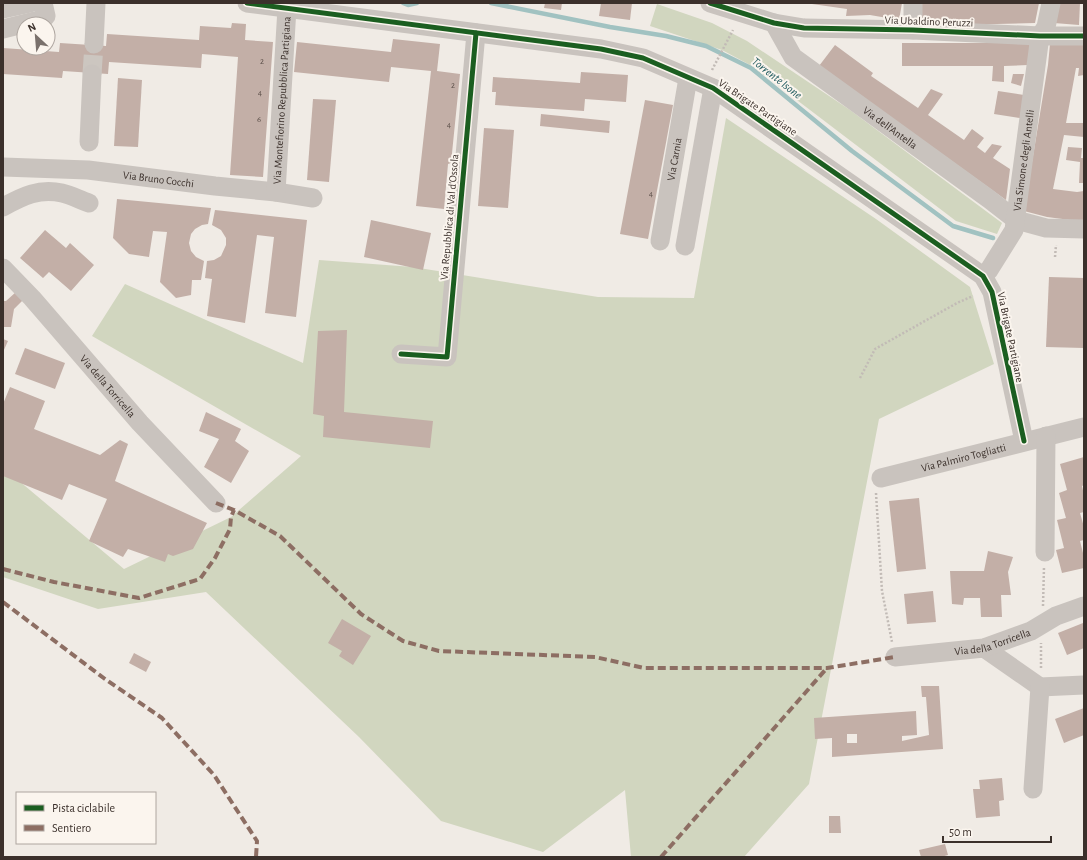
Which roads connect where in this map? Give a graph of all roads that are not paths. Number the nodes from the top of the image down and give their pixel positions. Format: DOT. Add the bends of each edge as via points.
graph roads {
  1 [pos="30,3"];
  2 [pos="43,3"];
  3 [pos="96,3"];
  4 [pos="247,3"];
  5 [pos="710,3"];
  6 [pos="913,3"];
  7 [pos="1051,3"];
  8 [pos="287,8"];
  9 [pos="3,9"];
  10 [pos="774,23"];
  11 [pos="3,29"];
  12 [pos="913,30"];
  13 [pos="476,33"];
  14 [pos="1040,36"];
  15 [pos="1084,36"];
  16 [pos="94,44"];
  17 [pos="92,74"];
  18 [pos="688,78"];
  19 [pos="712,79"];
  20 [pos="89,142"];
  21 [pos="3,167"];
  22 [pos="276,192"];
  23 [pos="313,198"];
  24 [pos="89,203"];
  25 [pos="3,207"];
  26 [pos="1016,220"];
  27 [pos="1084,229"];
  28 [pos="660,241"];
  29 [pos="685,246"];
  30 [pos="3,268"];
  31 [pos="983,276"];
  32 [pos="401,354"];
  33 [pos="1084,427"];
  34 [pos="1046,436"];
  35 [pos="1024,441"];
  36 [pos="881,478"];
  37 [pos="216,502"];
  38 [pos="1045,552"];
  39 [pos="1084,606"];
  40 [pos="984,648"];
  41 [pos="895,657"];
  42 [pos="1084,685"];
  43 [pos="1040,687"];
  44 [pos="1033,789"];
  1 -- 9 [label="street"];
  2 -- 11 [label="street" via="46,13 44,18"];
  3 -- 16 [label="street"];
  4 -- 8 [label="street, Via Brigate Partigiane"];
  5 -- 10 [label="street"];
  6 -- 12 [label="street"];
  7 -- 14 [label="street, Via Simone degli Antelli" via="1046,27"];
  8 -- 13 [label="street, Via Brigate Partigiane"];
  8 -- 22 [label="street, Via Montefiorino Repubblica Partigiana"];
  10 -- 12 [label="street, Via Ubaldino Peruzzi" via="804,28"];
  10 -- 26 [label="street, Via dell'Antella" via="793,57"];
  12 -- 14 [label="street, Via Ubaldino Peruzzi"];
  13 -- 18 [label="street, Via Brigate Partigiane" via="601,48 643,58"];
  13 -- 32 [label="street, Via Repubblica di Val d'Ossola" via="447,357"];
  14 -- 15 [label="street, Via Ubaldino Peruzzi"];
  14 -- 26 [label="street, Via Simone degli Antelli"];
  17 -- 20 [label="street"];
  18 -- 19 [label="street, Via Brigate Partigiane"];
  18 -- 28 [label="street, Via Carnia"];
  19 -- 29 [label="street"];
  19 -- 31 [label="street, Via Brigate Partigiane"];
  21 -- 22 [label="street, Via Bruno Cocchi" via="88,170"];
  22 -- 23 [label="street, Via Bruno Cocchi"];
  24 -- 25 [label="street" via="62,193 44,192 25,195"];
  26 -- 27 [label="street, Via dell'Antella" via="1046,228"];
  26 -- 31 [label="street, Via Simone degli Antelli" via="1014,230"];
  30 -- 37 [label="street, Via della Torricella" via="140,424"];
  31 -- 35 [label="street, Via Brigate Partigiane" via="992,292"];
  33 -- 34 [label="street, Via Palmiro Togliatti"];
  34 -- 35 [label="street, Via Palmiro Togliatti"];
  34 -- 38 [label="street"];
  35 -- 36 [label="street, Via Palmiro Togliatti"];
  39 -- 40 [label="street, Via della Torricella" via="1056,616 1031,631"];
  40 -- 41 [label="street, Via della Torricella"];
  40 -- 43 [label="street"];
  42 -- 43 [label="street"];
  43 -- 44 [label="street"];
}
